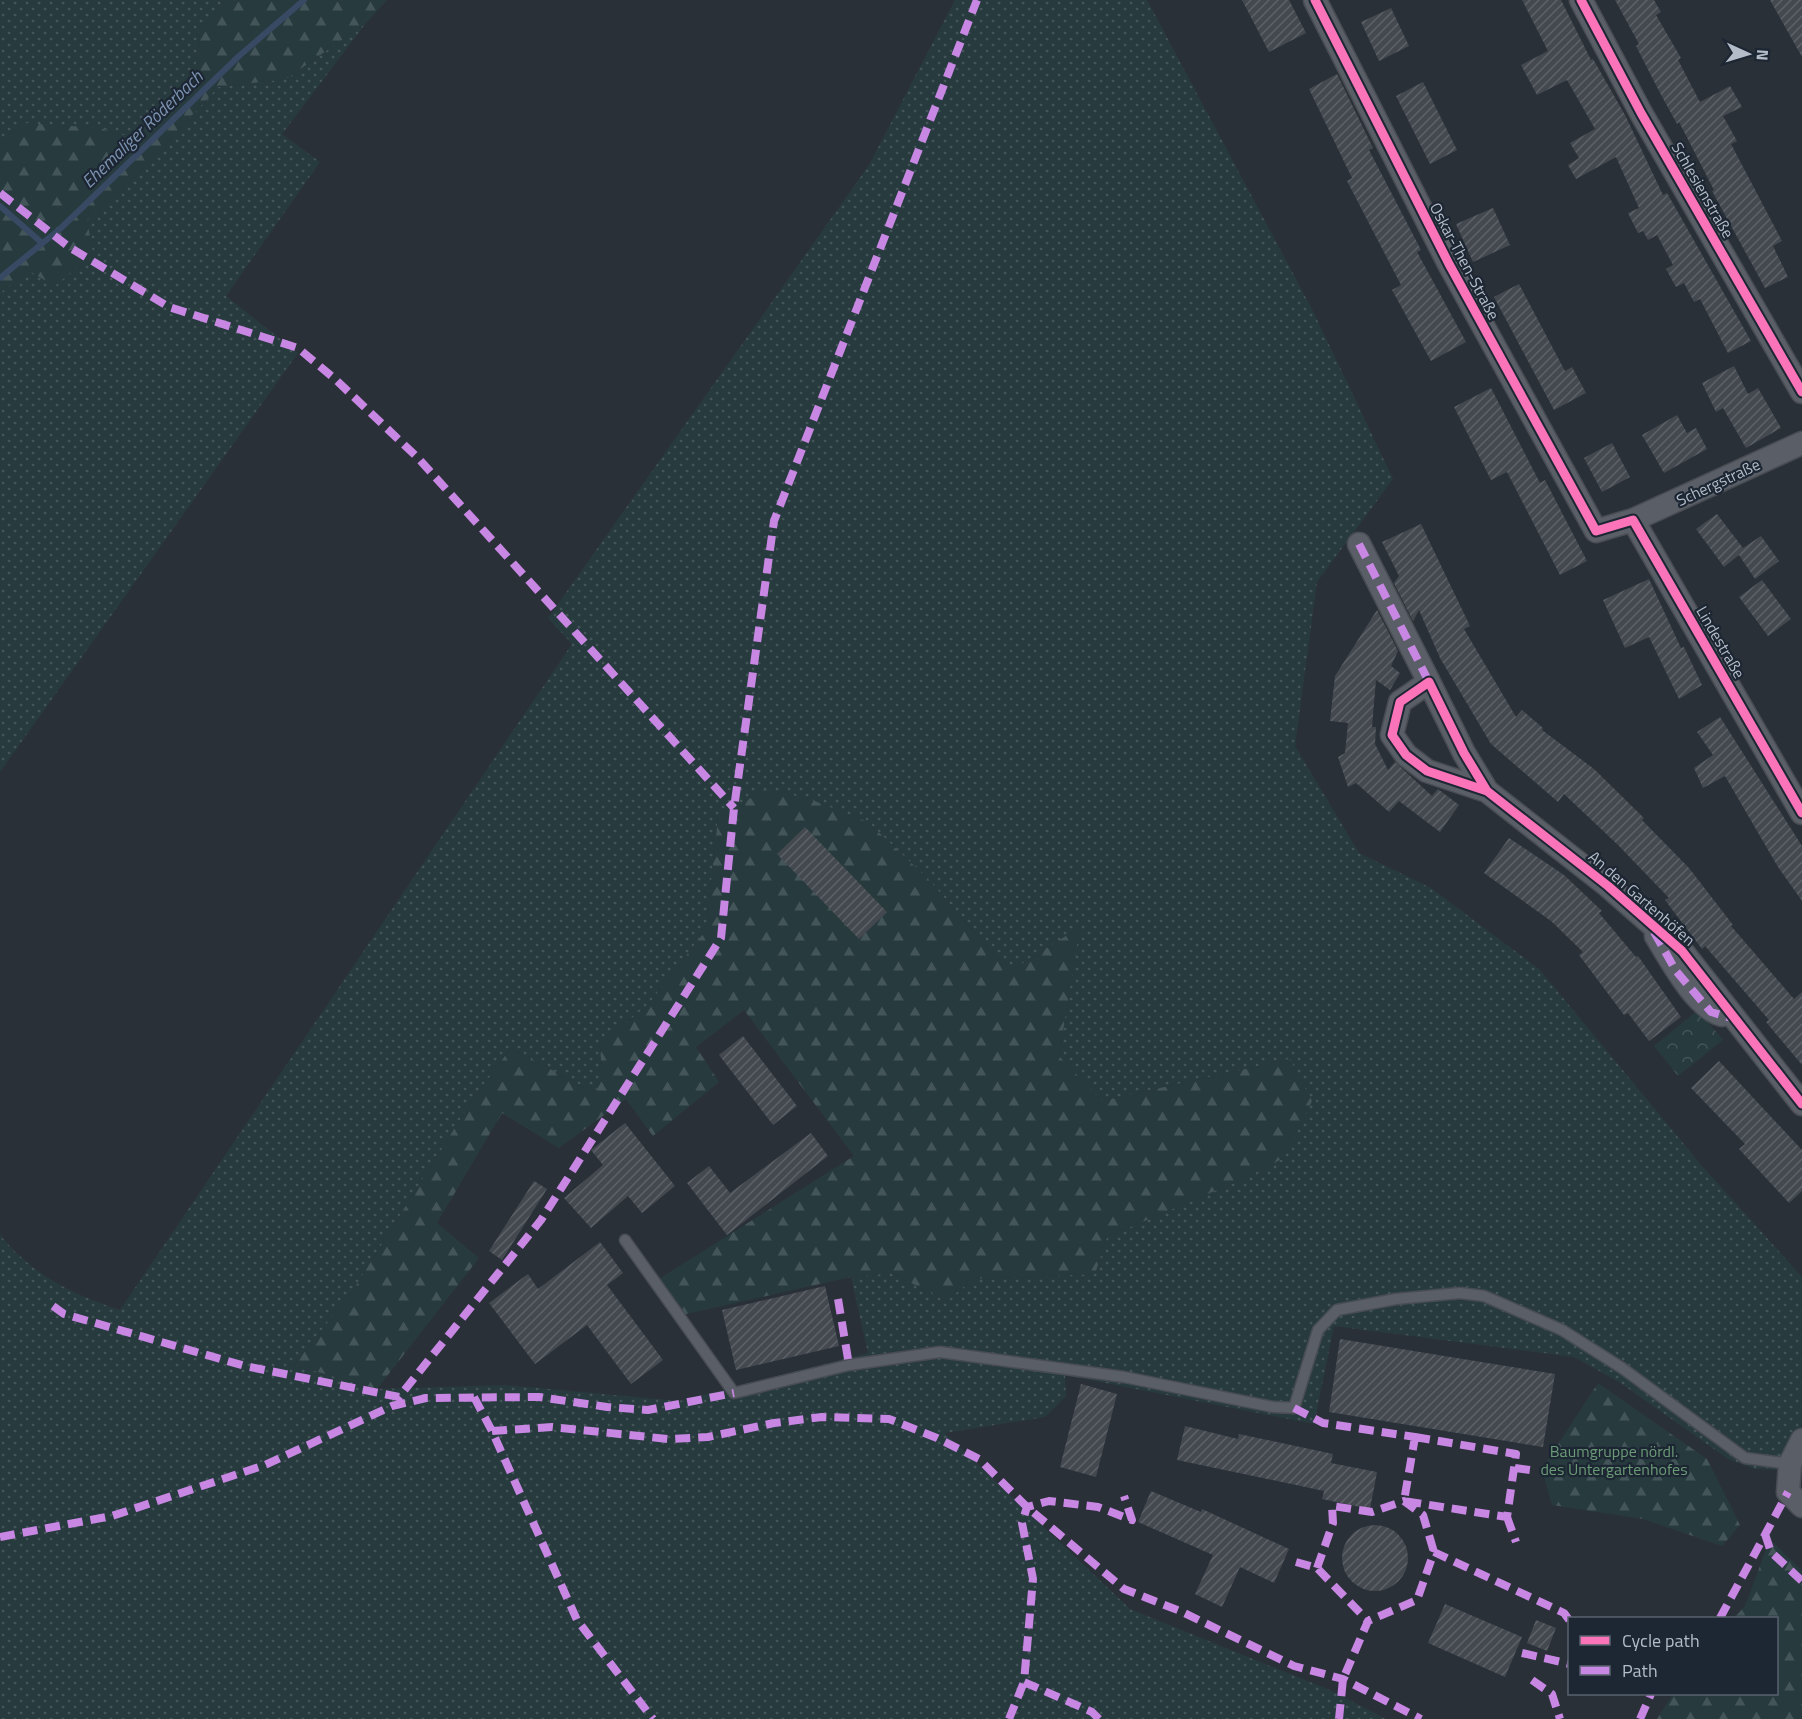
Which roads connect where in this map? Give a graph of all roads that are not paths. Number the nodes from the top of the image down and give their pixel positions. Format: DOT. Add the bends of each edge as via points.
graph roads {
  1 [pos="1315,0"];
  2 [pos="1581,0"];
  3 [pos="1802,392"];
  4 [pos="1802,443"];
  5 [pos="1633,520"];
  6 [pos="1359,544"];
  7 [pos="1430,682"];
  8 [pos="1487,791"];
  9 [pos="1802,813"];
  10 [pos="1802,1104"];
  11 [pos="625,1240"];
  12 [pos="1802,1440"];
  13 [pos="1790,1464"];
  14 [pos="1795,1499"];
  1 -- 5 [label="street, Oskar-Then-Straße" via="1449,264 1596,531"];
  2 -- 3 [label="street, Schlesienstraße" via="1641,113"];
  4 -- 5 [label="street, Schergstraße"];
  5 -- 9 [label="street, Lindestraße"];
  6 -- 7 [label="street, An den Gartenhöfen"];
  7 -- 8 [label="street, An den Gartenhöfen"];
  7 -- 8 [label="street, An den Gartenhöfen" via="1400,702 1392,735 1406,755 1427,771"];
  8 -- 10 [label="street, An den Gartenhöfen" via="1683,951"];
  11 -- 13 [label="lane" via="734,1393 849,1365 940,1352 1124,1377 1294,1408 1318,1330 1337,1311 1396,1299 1460,1293 1484,1296 1562,1330 1622,1368 1745,1458"];
  12 -- 13 [label="street"];
  13 -- 14 [label="street"];
}
